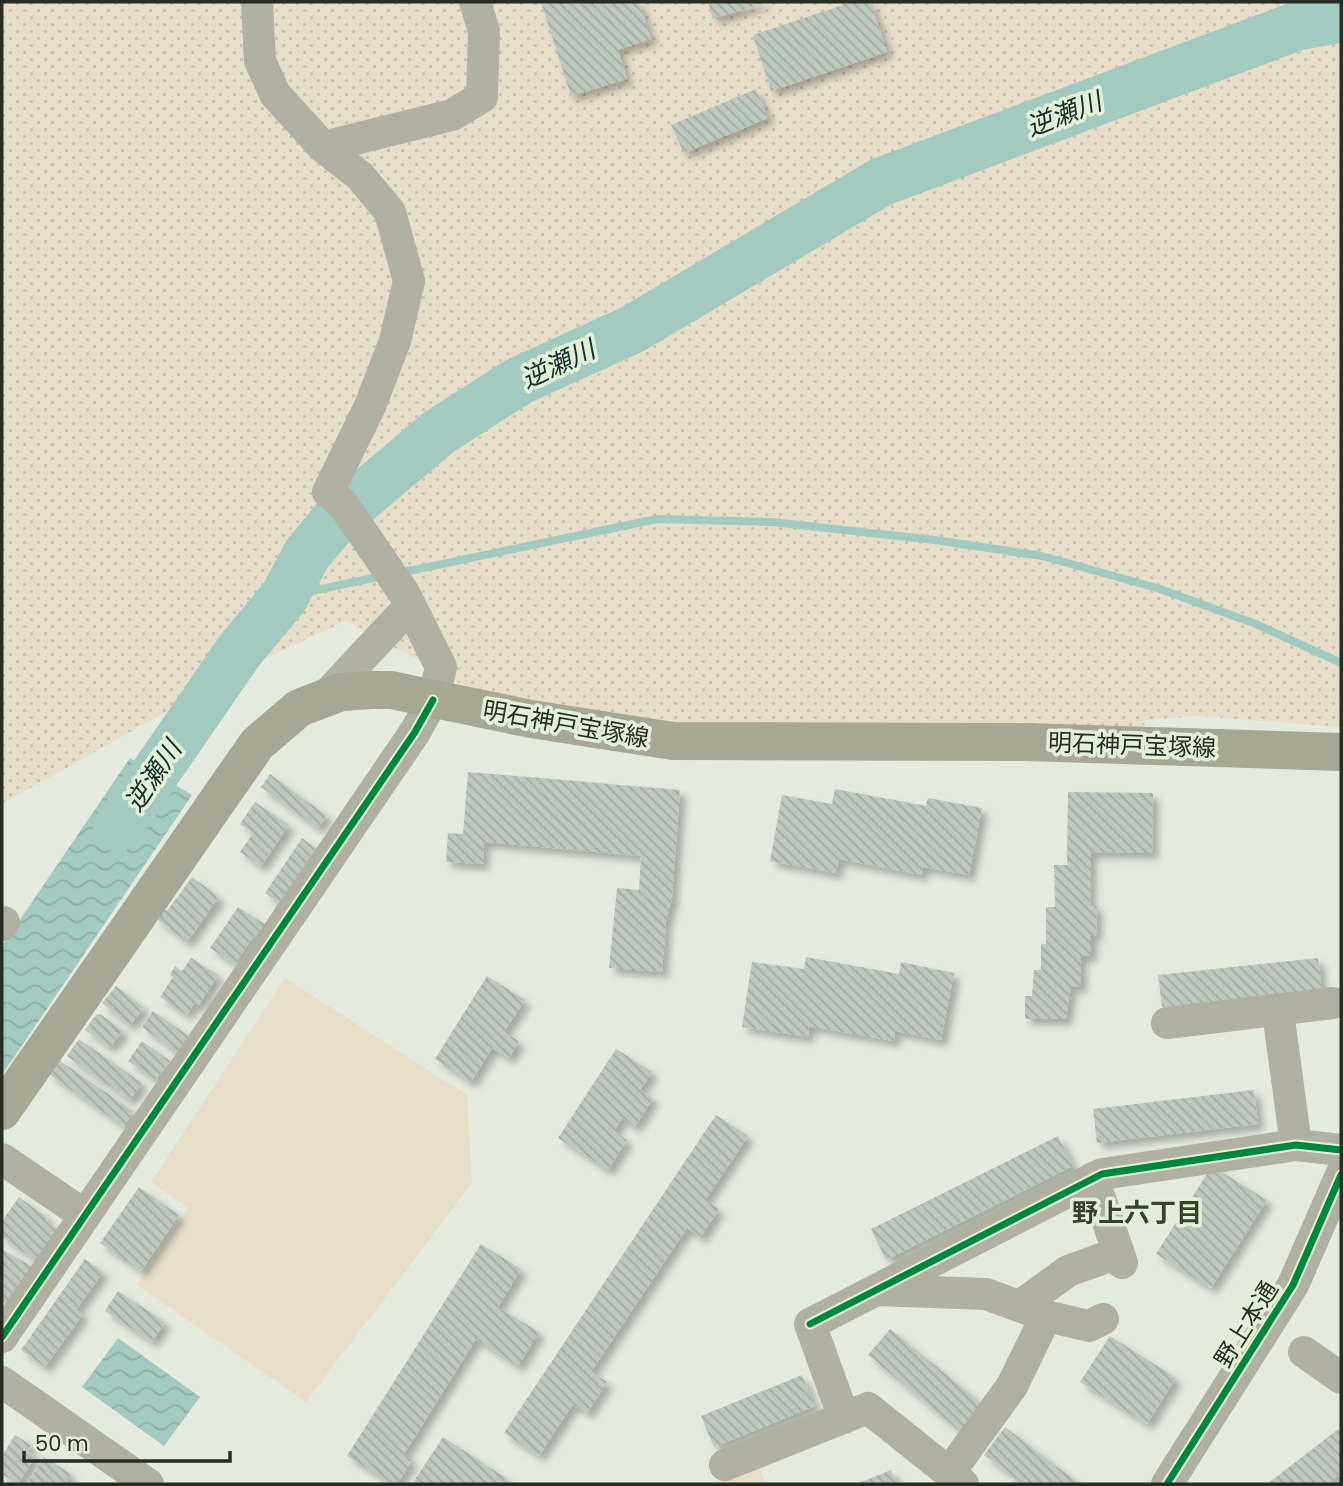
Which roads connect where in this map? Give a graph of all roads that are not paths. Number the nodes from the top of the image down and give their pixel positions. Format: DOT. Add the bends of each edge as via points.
graph roads {
  1 [pos="257,2"];
  2 [pos="475,2"];
  3 [pos="323,147"];
  4 [pos="407,599"];
  5 [pos="326,696"];
  6 [pos="433,700"];
  7 [pos="1341,752"];
  8 [pos="1333,1003"];
  9 [pos="1278,1012"];
  10 [pos="1167,1023"];
  11 [pos="2,1111"];
  12 [pos="1296,1145"];
  13 [pos="1341,1150"];
  14 [pos="2,1159"];
  15 [pos="1341,1175"];
  16 [pos="1093,1178"];
  17 [pos="83,1214"];
  18 [pos="876,1290"];
  19 [pos="1033,1311"];
  20 [pos="1103,1319"];
  21 [pos="2,1337"];
  22 [pos="1304,1352"];
  23 [pos="1341,1378"];
  24 [pos="2,1382"];
  25 [pos="844,1418"];
  26 [pos="725,1465"];
  27 [pos="956,1479"];
  28 [pos="148,1484"];
  29 [pos="1167,1484"];
  1 -- 3 [label="street" via="260,61 275,94"];
  2 -- 3 [label="street" via="484,31 482,97 452,114"];
  3 -- 4 [label="street" via="360,176 390,212 409,281 395,341 370,406 328,492 342,503"];
  4 -- 5 [label="street"];
  4 -- 6 [label="street" via="441,667"];
  5 -- 6 [label="main road, 明石神戸宝塚線" via="391,690"];
  5 -- 11 [label="main road, 明石神戸宝塚線" via="299,708 257,744"];
  6 -- 7 [label="main road, 明石神戸宝塚線" via="683,742 1039,743"];
  6 -- 17 [label="street" via="415,733"];
  8 -- 9 [label="street"];
  9 -- 10 [label="street"];
  9 -- 12 [label="street"];
  12 -- 13 [label="street"];
  12 -- 16 [label="street"];
  14 -- 17 [label="street"];
  15 -- 29 [label="street, 野上本通" via="1293,1285"];
  16 -- 18 [label="street"];
  16 -- 19 [label="street" via="1120,1258 1068,1271"];
  17 -- 21 [label="street"];
  18 -- 19 [label="street" via="986,1294"];
  18 -- 25 [label="street" via="810,1324"];
  19 -- 20 [label="street" via="1089,1326"];
  19 -- 27 [label="street" via="1012,1386"];
  22 -- 23 [label="street"];
  24 -- 28 [label="street"];
  25 -- 26 [label="street"];
  25 -- 27 [label="street" via="868,1408"];
}
